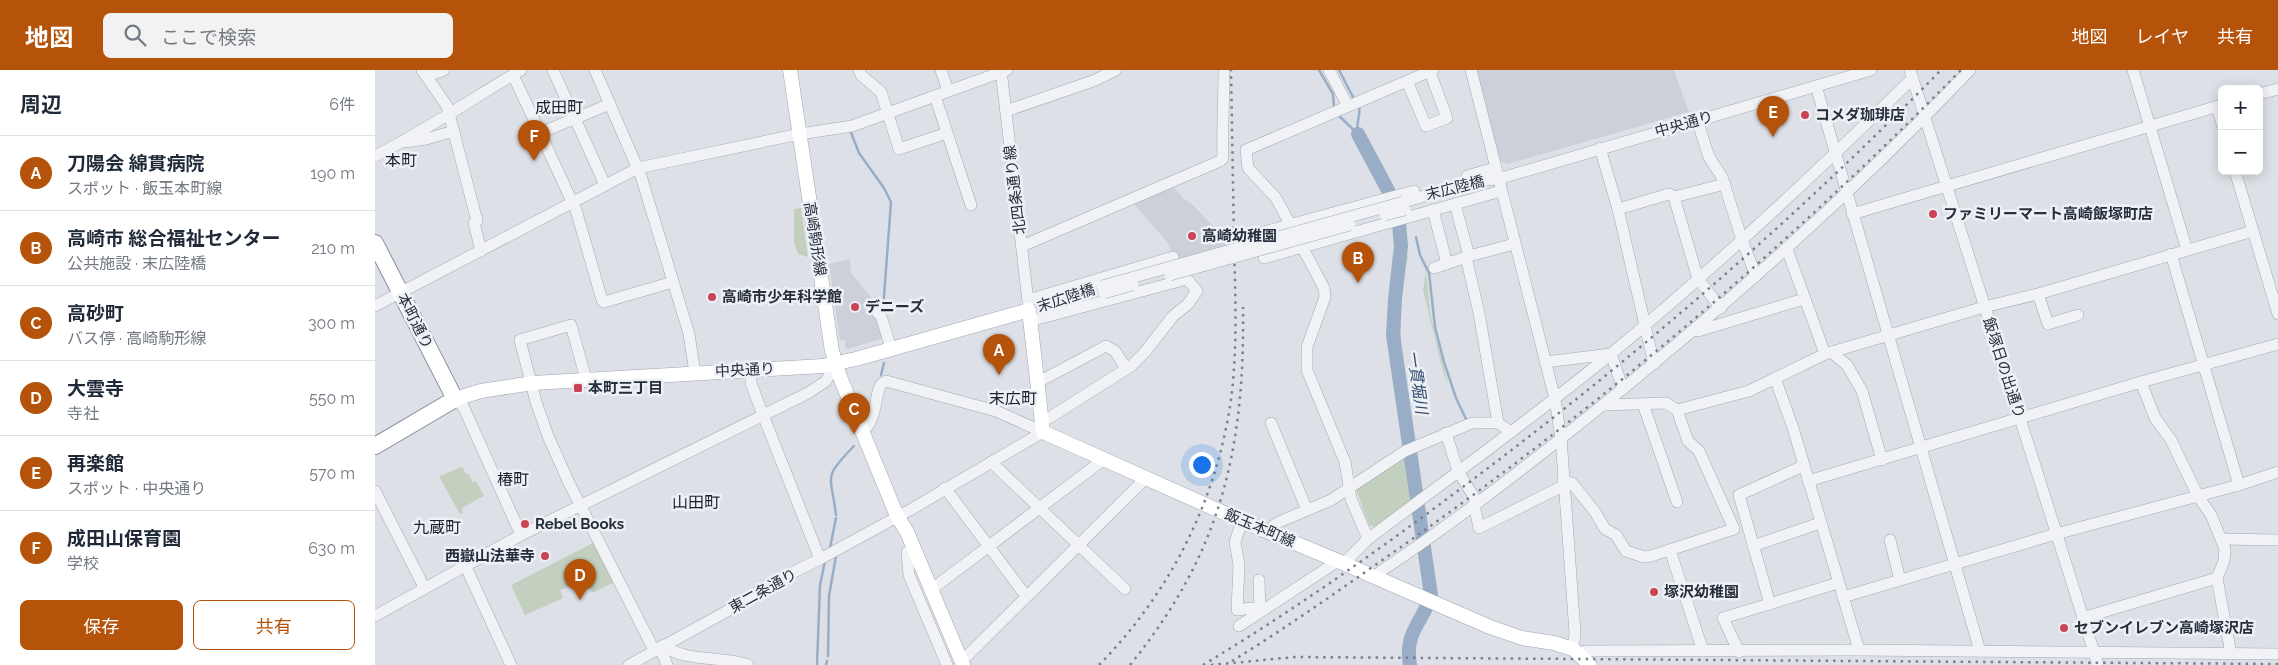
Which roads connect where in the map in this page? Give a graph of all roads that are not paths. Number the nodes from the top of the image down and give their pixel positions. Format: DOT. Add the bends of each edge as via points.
graph roads {
  1 [pos="443,70"];
  2 [pos="553,70"];
  3 [pos="595,70"];
  4 [pos="790,70"];
  5 [pos="941,70"];
  6 [pos="1116,70"];
  7 [pos="1224,70"];
  8 [pos="1329,70"];
  9 [pos="1471,70"];
  10 [pos="1871,70"];
  11 [pos="1970,70"];
  12 [pos="2133,70"];
  13 [pos="1003,71"];
  14 [pos="1432,71"];
  15 [pos="517,72"];
  16 [pos="862,72"];
  17 [pos="425,73"];
  18 [pos="1912,74"];
  19 [pos="1407,81"];
  20 [pos="1816,86"];
  21 [pos="2278,89"];
  22 [pos="948,91"];
  23 [pos="2263,93"];
  24 [pos="935,96"];
  25 [pos="610,104"];
  26 [pos="1348,106"];
  27 [pos="2218,106"];
  28 [pos="1006,111"];
  29 [pos="449,113"];
  30 [pos="888,113"];
  31 [pos="1925,117"];
  32 [pos="575,119"];
  33 [pos="1697,120"];
  34 [pos="2150,126"];
  35 [pos="453,131"];
  36 [pos="540,133"];
  37 [pos="947,133"];
  38 [pos="800,134"];
  39 [pos="405,142"];
  40 [pos="1600,148"];
  41 [pos="1836,154"];
  42 [pos="375,156"];
  43 [pos="638,168"];
  44 [pos="1497,173"];
  45 [pos="2236,175"];
  46 [pos="1725,184"];
  47 [pos="605,185"];
  48 [pos="1948,187"];
  49 [pos="1501,191"];
  50 [pos="1846,192"];
  51 [pos="1675,197"];
  52 [pos="573,202"];
  53 [pos="1455,204"];
  54 [pos="971,205"];
  55 [pos="1398,208"];
  56 [pos="1618,209"];
  57 [pos="1433,210"];
  58 [pos="1853,214"];
  59 [pos="1291,225"];
  60 [pos="2253,231"];
  61 [pos="1249,236"];
  62 [pos="1742,240"];
  63 [pos="375,243"];
  64 [pos="1515,244"];
  65 [pos="1022,246"];
  66 [pos="1303,247"];
  67 [pos="1787,249"];
  68 [pos="2187,250"];
  69 [pos="481,251"];
  70 [pos="2171,254"];
  71 [pos="1467,256"];
  72 [pos="1173,257"];
  73 [pos="1264,258"];
  74 [pos="1447,264"];
  75 [pos="1433,268"];
  76 [pos="1756,276"];
  77 [pos="1698,279"];
  78 [pos="673,282"];
  79 [pos="1106,289"];
  80 [pos="400,293"];
  81 [pos="2038,294"];
  82 [pos="1805,299"];
  83 [pos="375,306"];
  84 [pos="1985,307"];
  85 [pos="1721,308"];
  86 [pos="1029,310"];
  87 [pos="877,312"];
  88 [pos="2278,314"];
  89 [pos="2078,316"];
  90 [pos="1644,326"];
  91 [pos="1693,332"];
  92 [pos="1887,336"];
  93 [pos="2278,344"];
  94 [pos="891,348"];
  95 [pos="1828,353"];
  96 [pos="1611,354"];
  97 [pos="1545,362"];
  98 [pos="835,364"];
  99 [pos="1654,364"];
  100 [pos="2205,365"];
  101 [pos="1126,368"];
  102 [pos="751,370"];
  103 [pos="695,373"];
  104 [pos="1775,378"];
  105 [pos="586,379"];
  106 [pos="1037,380"];
  107 [pos="2141,382"];
  108 [pos="533,383"];
  109 [pos="1623,389"];
  110 [pos="455,399"];
  111 [pos="1555,399"];
  112 [pos="1643,404"];
  113 [pos="1603,405"];
  114 [pos="1677,410"];
  115 [pos="763,415"];
  116 [pos="2020,419"];
  117 [pos="1271,423"];
  118 [pos="1498,423"];
  119 [pos="1042,426"];
  120 [pos="862,432"];
  121 [pos="1511,432"];
  122 [pos="1446,433"];
  123 [pos="1561,438"];
  124 [pos="375,446"];
  125 [pos="1920,448"];
  126 [pos="1103,460"];
  127 [pos="1882,460"];
  128 [pos="991,462"];
  129 [pos="1803,466"];
  130 [pos="1458,471"];
  131 [pos="2278,472"];
  132 [pos="1146,478"];
  133 [pos="1808,481"];
  134 [pos="1563,483"];
  135 [pos="2239,485"];
  136 [pos="945,488"];
  137 [pos="1349,490"];
  138 [pos="375,491"];
  139 [pos="2198,496"];
  140 [pos="1677,502"];
  141 [pos="1475,503"];
  142 [pos="581,506"];
  143 [pos="1039,508"];
  144 [pos="1307,510"];
  145 [pos="897,516"];
  146 [pos="1242,521"];
  147 [pos="1820,523"];
  148 [pos="1747,526"];
  149 [pos="1735,529"];
  150 [pos="1271,532"];
  151 [pos="2056,534"];
  152 [pos="521,535"];
  153 [pos="1368,539"];
  154 [pos="2222,539"];
  155 [pos="1890,540"];
  156 [pos="2278,540"];
  157 [pos="1078,544"];
  158 [pos="988,546"];
  159 [pos="1753,546"];
  160 [pos="913,547"];
  161 [pos="1670,550"];
  162 [pos="820,560"];
  163 [pos="1341,562"];
  164 [pos="1954,564"];
  165 [pos="465,565"];
  166 [pos="1376,578"];
  167 [pos="2217,578"];
  168 [pos="1259,580"];
  169 [pos="1900,580"];
  170 [pos="1838,583"];
  171 [pos="936,586"];
  172 [pos="424,587"];
  173 [pos="1125,590"];
  174 [pos="1026,596"];
  175 [pos="1843,597"];
  176 [pos="1770,604"];
  177 [pos="1258,613"];
  178 [pos="375,616"];
  179 [pos="2082,618"];
  180 [pos="1239,626"];
  181 [pos="659,648"];
  182 [pos="1859,650"];
  183 [pos="1576,651"];
  184 [pos="1980,651"];
  185 [pos="1703,652"];
  186 [pos="1739,652"];
  187 [pos="2094,653"];
  188 [pos="2231,654"];
  189 [pos="2278,654"];
  190 [pos="725,662"];
  191 [pos="966,662"];
  192 [pos="511,665"];
  193 [pos="629,665"];
  194 [pos="667,665"];
  195 [pos="748,665"];
  196 [pos="947,665"];
  197 [pos="954,665"];
  198 [pos="1590,665"];
  199 [pos="2098,665"];
  1 -- 17 [label="street"];
  2 -- 32 [label="street"];
  3 -- 25 [label="street"];
  4 -- 38 [label="main road, 高崎駒形線"];
  5 -- 22 [label="street"];
  6 -- 28 [label="street"];
  7 -- 65 [label="street" via="1223,158"];
  8 -- 26 [label="street"];
  9 -- 44 [label="street"];
  10 -- 20 [label="street, 中央通り"];
  11 -- 31 [label="street"];
  12 -- 34 [label="street"];
  13 -- 22 [label="street"];
  13 -- 28 [label="street, 北四条通り線"];
  14 -- 19 [label="street"];
  14 -- 19 [label="street" via="1447,118 1426,126"];
  15 -- 29 [label="street"];
  15 -- 36 [label="street"];
  16 -- 30 [label="street" via="881,92"];
  17 -- 29 [label="street"];
  18 -- 31 [label="street, 飯塚日の出通り"];
  18 -- 41 [label="street"];
  19 -- 26 [label="street"];
  20 -- 33 [label="street, 中央通り"];
  20 -- 41 [label="street"];
  21 -- 23 [label="street"];
  22 -- 24 [label="street"];
  24 -- 30 [label="street"];
  24 -- 37 [label="street"];
  25 -- 32 [label="street"];
  25 -- 43 [label="street"];
  26 -- 59 [label="street" via="1246,150 1248,168 1276,198"];
  27 -- 34 [label="street"];
  28 -- 65 [label="street, 北四条通り線"];
  29 -- 35 [label="street"];
  29 -- 39 [label="street"];
  30 -- 37 [label="street" via="899,149"];
  30 -- 38 [label="street" via="852,126"];
  31 -- 48 [label="street, 飯塚日の出通り"];
  31 -- 50 [label="street"];
  32 -- 36 [label="street"];
  32 -- 47 [label="street"];
  33 -- 40 [label="street, 中央通り"];
  33 -- 46 [label="street" via="1709,157"];
  34 -- 48 [label="street"];
  34 -- 68 [label="street"];
  35 -- 39 [label="street"];
  35 -- 69 [label="street" via="477,221"];
  36 -- 52 [label="street"];
  37 -- 54 [label="street"];
  38 -- 43 [label="street"];
  38 -- 98 [label="main road, 高崎駒形線"];
  39 -- 42 [label="street"];
  40 -- 44 [label="street, 中央通り"];
  40 -- 56 [label="street"];
  41 -- 50 [label="street"];
  41 -- 62 [label="street"];
  43 -- 47 [label="street"];
  43 -- 78 [label="street"];
  44 -- 49 [label="street"];
  44 -- 55 [label="street, 末広陸橋"];
  45 -- 60 [label="street"];
  46 -- 51 [label="street"];
  46 -- 62 [label="street"];
  47 -- 52 [label="street"];
  48 -- 58 [label="street"];
  48 -- 84 [label="street, 飯塚日の出通り"];
  49 -- 53 [label="street"];
  49 -- 64 [label="street"];
  50 -- 58 [label="street"];
  50 -- 67 [label="street"];
  51 -- 56 [label="street" via="1669,194"];
  51 -- 77 [label="street"];
  52 -- 69 [label="street"];
  52 -- 78 [label="street" via="591,269 604,302"];
  53 -- 57 [label="street"];
  53 -- 71 [label="street"];
  55 -- 57 [label="street"];
  55 -- 59 [label="street"];
  55 -- 66 [label="street"];
  55 -- 79 [label="street, 末広陸橋, bridge"];
  56 -- 90 [label="street"];
  57 -- 74 [label="street"];
  58 -- 92 [label="street"];
  59 -- 61 [label="street"];
  59 -- 66 [label="street"];
  60 -- 68 [label="street"];
  60 -- 88 [label="street"];
  62 -- 76 [label="street"];
  62 -- 77 [label="street"];
  63 -- 80 [label="highway, 本町通り"];
  64 -- 71 [label="street"];
  64 -- 97 [label="street"];
  65 -- 86 [label="street, 北四条通り線"];
  66 -- 73 [label="street"];
  66 -- 137 [label="street" via="1325,293 1307,347 1307,370 1345,462"];
  67 -- 76 [label="street"];
  67 -- 82 [label="street"];
  68 -- 70 [label="street"];
  69 -- 80 [label="street"];
  70 -- 81 [label="street"];
  70 -- 100 [label="street"];
  71 -- 74 [label="street"];
  71 -- 118 [label="street"];
  72 -- 79 [label="street"];
  74 -- 75 [label="street"];
  76 -- 85 [label="street"];
  77 -- 85 [label="street"];
  77 -- 90 [label="street"];
  78 -- 103 [label="street" via="692,346"];
  79 -- 86 [label="street"];
  79 -- 86 [label="street, 末広陸橋" via="1035,305"];
  79 -- 101 [label="street, 東二条通り" via="1187,279 1197,291 1145,352"];
  80 -- 83 [label="street"];
  80 -- 110 [label="highway, 本町通り"];
  81 -- 84 [label="street"];
  81 -- 89 [label="street" via="2048,324"];
  82 -- 91 [label="street"];
  82 -- 95 [label="street"];
  84 -- 92 [label="street"];
  84 -- 116 [label="street, 飯塚日の出通り"];
  85 -- 91 [label="street"];
  86 -- 94 [label="main road, 中央通り"];
  86 -- 106 [label="main road"];
  87 -- 94 [label="street"];
  90 -- 96 [label="street"];
  90 -- 99 [label="street"];
  91 -- 99 [label="street"];
  92 -- 95 [label="street"];
  92 -- 125 [label="street"];
  93 -- 100 [label="street"];
  94 -- 98 [label="main road, 中央通り"];
  95 -- 104 [label="street"];
  95 -- 127 [label="street" via="1847,365 1861,391"];
  96 -- 97 [label="street"];
  96 -- 109 [label="street"];
  96 -- 111 [label="street"];
  97 -- 111 [label="street"];
  98 -- 102 [label="main road, 中央通り"];
  98 -- 115 [label="street" via="826,381"];
  98 -- 120 [label="main road, 高崎駒形線"];
  99 -- 109 [label="street"];
  100 -- 107 [label="street"];
  100 -- 135 [label="street"];
  101 -- 106 [label="street" via="1115,351 1106,346"];
  101 -- 119 [label="street, 東二条通り" via="1049,418"];
  102 -- 103 [label="main road, 中央通り"];
  102 -- 115 [label="street" via="751,383"];
  103 -- 105 [label="main road, 中央通り"];
  104 -- 114 [label="street" via="1749,391"];
  104 -- 129 [label="street"];
  105 -- 108 [label="main road, 中央通り"];
  105 -- 108 [label="street" via="569,325 521,340"];
  106 -- 119 [label="main road"];
  107 -- 116 [label="street"];
  107 -- 139 [label="street" via="2155,418 2171,440"];
  108 -- 110 [label="main road, 中央通り" via="481,391"];
  108 -- 142 [label="street" via="536,402 549,436"];
  109 -- 113 [label="street"];
  110 -- 124 [label="highway"];
  110 -- 152 [label="street" via="462,405"];
  111 -- 121 [label="street"];
  111 -- 123 [label="street"];
  112 -- 113 [label="street"];
  112 -- 114 [label="street" via="1666,403"];
  112 -- 140 [label="street"];
  113 -- 123 [label="street"];
  114 -- 149 [label="street" via="1688,441 1699,451"];
  115 -- 142 [label="street"];
  115 -- 162 [label="street"];
  116 -- 125 [label="street"];
  116 -- 151 [label="street, 飯塚日の出通り"];
  117 -- 144 [label="street"];
  118 -- 121 [label="street"];
  118 -- 122 [label="street" via="1472,423"];
  119 -- 120 [label="street" via="887,381 880,386 871,424"];
  119 -- 126 [label="main road, 飯玉本町線"];
  119 -- 128 [label="street, 東二条通り"];
  120 -- 145 [label="main road, 高崎駒形線"];
  121 -- 130 [label="street"];
  122 -- 130 [label="street"];
  122 -- 137 [label="street" via="1409,449"];
  123 -- 134 [label="street"];
  123 -- 141 [label="street"];
  125 -- 127 [label="street"];
  125 -- 164 [label="street"];
  126 -- 132 [label="main road, 飯玉本町線"];
  126 -- 143 [label="street"];
  127 -- 133 [label="street"];
  128 -- 136 [label="street, 東二条通り"];
  128 -- 143 [label="street"];
  129 -- 133 [label="street"];
  129 -- 148 [label="street" via="1739,495"];
  130 -- 141 [label="street"];
  130 -- 153 [label="street"];
  131 -- 135 [label="street"];
  132 -- 146 [label="main road, 飯玉本町線"];
  132 -- 157 [label="street"];
  133 -- 147 [label="street"];
  134 -- 141 [label="street" via="1479,528"];
  134 -- 161 [label="street" via="1572,484 1605,529 1617,535 1626,551 1644,557"];
  134 -- 183 [label="street"];
  135 -- 139 [label="street"];
  136 -- 145 [label="street, 東二条通り"];
  136 -- 158 [label="street"];
  137 -- 144 [label="street"];
  137 -- 153 [label="street"];
  138 -- 172 [label="street"];
  139 -- 151 [label="street"];
  139 -- 154 [label="street"];
  141 -- 166 [label="street"];
  142 -- 152 [label="street"];
  142 -- 181 [label="street"];
  143 -- 157 [label="street"];
  143 -- 158 [label="street"];
  144 -- 150 [label="street" via="1279,522"];
  145 -- 160 [label="main road, 高崎駒形線"];
  145 -- 162 [label="street, 東二条通り"];
  146 -- 150 [label="main road, 飯玉本町線"];
  146 -- 177 [label="street" via="1235,542 1239,566 1237,610 1253,608"];
  147 -- 159 [label="street"];
  147 -- 170 [label="street"];
  148 -- 149 [label="street"];
  148 -- 159 [label="street"];
  149 -- 161 [label="street"];
  150 -- 163 [label="main road, 飯玉本町線"];
  151 -- 164 [label="street"];
  151 -- 179 [label="street, 飯塚日の出通り"];
  152 -- 165 [label="street"];
  153 -- 163 [label="street"];
  154 -- 156 [label="street"];
  154 -- 167 [label="street" via="2224,561"];
  155 -- 169 [label="street"];
  157 -- 173 [label="street"];
  157 -- 174 [label="street"];
  158 -- 171 [label="street"];
  158 -- 174 [label="street"];
  159 -- 176 [label="street"];
  160 -- 171 [label="street"];
  160 -- 191 [label="main road, 高崎駒形線"];
  160 -- 196 [label="street" via="911,582"];
  160 -- 197 [label="main road, 高崎駒形線"];
  161 -- 185 [label="street"];
  162 -- 181 [label="street, 東二条通り" via="766,586 740,604"];
  163 -- 166 [label="main road, 飯玉本町線"];
  163 -- 177 [label="street"];
  164 -- 169 [label="street"];
  164 -- 184 [label="street"];
  165 -- 172 [label="street"];
  165 -- 192 [label="street"];
  166 -- 183 [label="main road, 飯玉本町線" via="1513,636"];
  167 -- 179 [label="street"];
  167 -- 188 [label="street"];
  168 -- 177 [label="street"];
  169 -- 175 [label="street"];
  170 -- 175 [label="street"];
  170 -- 176 [label="street"];
  171 -- 191 [label="street"];
  172 -- 178 [label="street"];
  174 -- 191 [label="street"];
  175 -- 182 [label="street"];
  176 -- 186 [label="street" via="1723,618"];
  177 -- 180 [label="street"];
  179 -- 187 [label="street, 飯塚日の出通り"];
  181 -- 190 [label="street"];
  181 -- 193 [label="street, 東二条通り"];
  181 -- 194 [label="street"];
  182 -- 184 [label="street"];
  182 -- 186 [label="street"];
  183 -- 185 [label="street"];
  183 -- 198 [label="main road"];
  184 -- 187 [label="street"];
  185 -- 186 [label="street"];
  187 -- 188 [label="street"];
  187 -- 199 [label="street, 飯塚日の出通り"];
  188 -- 189 [label="street"];
  190 -- 195 [label="street"];
}
